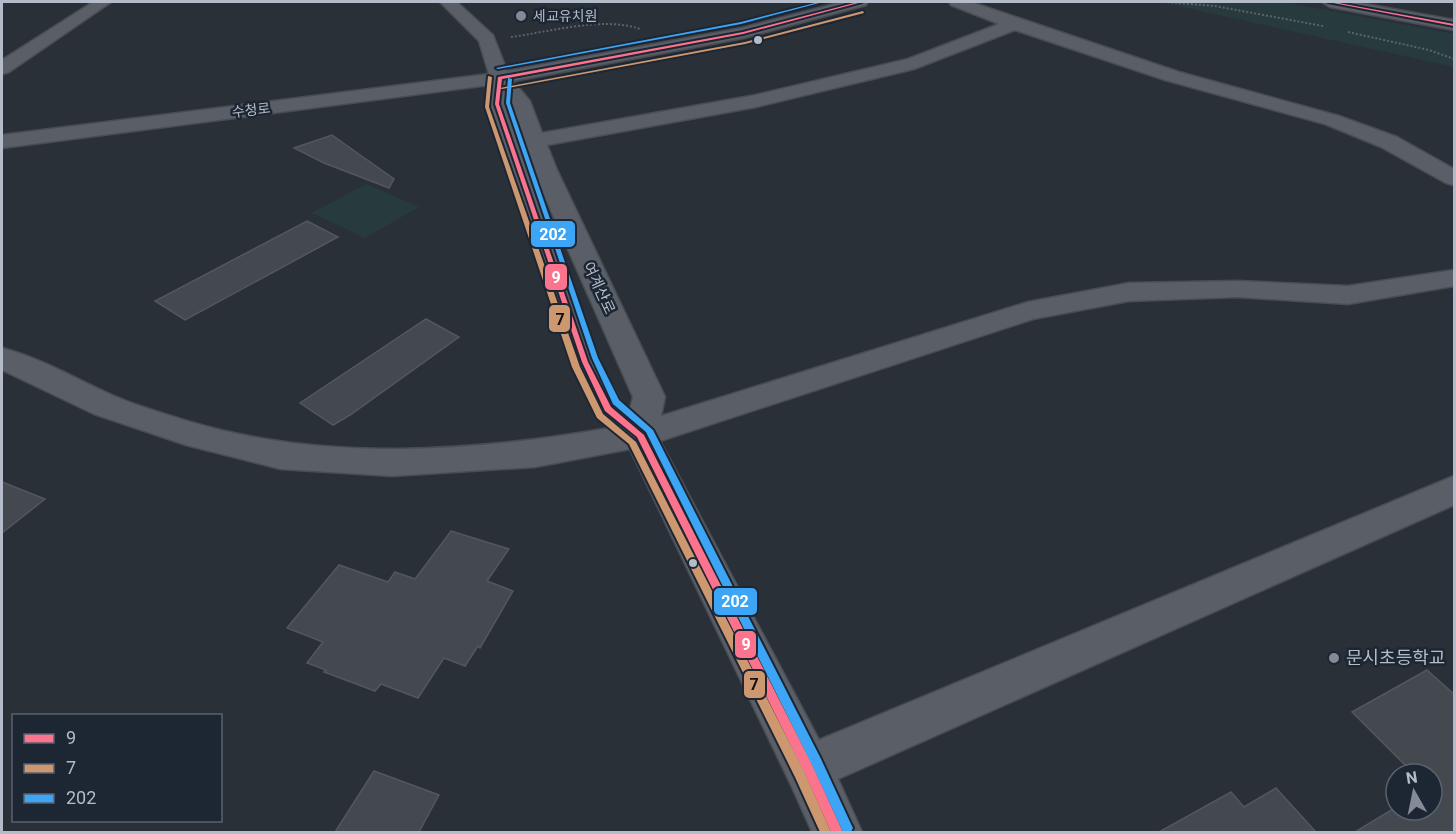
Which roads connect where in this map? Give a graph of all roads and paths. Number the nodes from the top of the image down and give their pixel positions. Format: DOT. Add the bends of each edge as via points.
graph roads {
  1 [pos="103,2"];
  2 [pos="448,2"];
  3 [pos="860,2"];
  4 [pos="957,2"];
  5 [pos="1167,2"];
  6 [pos="1330,2"];
  7 [pos="1370,2"];
  8 [pos="1455,17"];
  9 [pos="1015,24"];
  10 [pos="1455,25"];
  11 [pos="1326,27"];
  12 [pos="644,32"];
  13 [pos="1349,32"];
  14 [pos="487,39"];
  15 [pos="1455,59"];
  16 [pos="3,65"];
  17 [pos="500,78"];
  18 [pos="534,141"];
  19 [pos="2,142"];
  20 [pos="1455,178"];
  21 [pos="1455,278"];
  22 [pos="2,358"];
  23 [pos="640,435"];
  24 [pos="1455,490"];
  25 [pos="808,768"];
  26 [pos="837,832"];
  1 -- 16 [label="street"];
  2 -- 14 [label="street"];
  3 -- 17 [label="street, 수청로" via="743,33"];
  4 -- 9 [label="street"];
  5 -- 11 [label="path" via="1215,6"];
  6 -- 10 [label="street"];
  7 -- 8 [label="street"];
  9 -- 18 [label="street" via="914,63 756,101"];
  9 -- 20 [label="street" via="1172,76 1332,120 1389,142"];
  12 -- 14 [label="path" via="634,25 609,25"];
  13 -- 15 [label="path"];
  14 -- 17 [label="street"];
  17 -- 18 [label="street, 여계산로" via="520,101"];
  17 -- 19 [label="street, 수청로"];
  17 -- 23 [label="street" via="497,104 585,362 608,409"];
  18 -- 23 [label="street, 여계산로" via="649,396"];
  21 -- 23 [label="street" via="1348,295 1238,289 1129,292 1028,311"];
  22 -- 23 [label="street" via="106,406 186,434 281,456 404,462 535,454"];
  23 -- 25 [label="street"];
  24 -- 25 [label="street"];
  25 -- 26 [label="street"];
}
